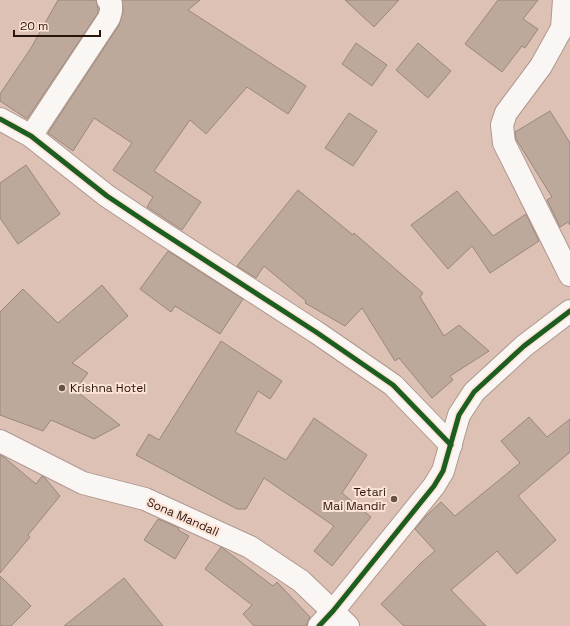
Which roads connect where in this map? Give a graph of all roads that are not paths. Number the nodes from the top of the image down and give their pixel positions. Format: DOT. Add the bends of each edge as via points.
graph roads {
  1 [pos="108,0"];
  2 [pos="564,0"];
  3 [pos="0,119"];
  4 [pos="31,136"];
  5 [pos="570,275"];
  6 [pos="570,311"];
  7 [pos="0,441"];
  8 [pos="451,445"];
  9 [pos="326,619"];
  10 [pos="348,626"];
  1 -- 4 [label="street" via="111,4 109,18"];
  2 -- 5 [label="street" via="562,28 541,66 506,113 502,125 504,143"];
  3 -- 4 [label="street"];
  4 -- 8 [label="street" via="107,196 393,385"];
  6 -- 8 [label="street" via="524,346 474,392 459,415"];
  7 -- 9 [label="street, Sona Mandali" via="83,483 145,499 250,547 300,581"];
  8 -- 9 [label="street" via="443,471 434,486"];
  9 -- 10 [label="street, Sona Mandali"];
}
